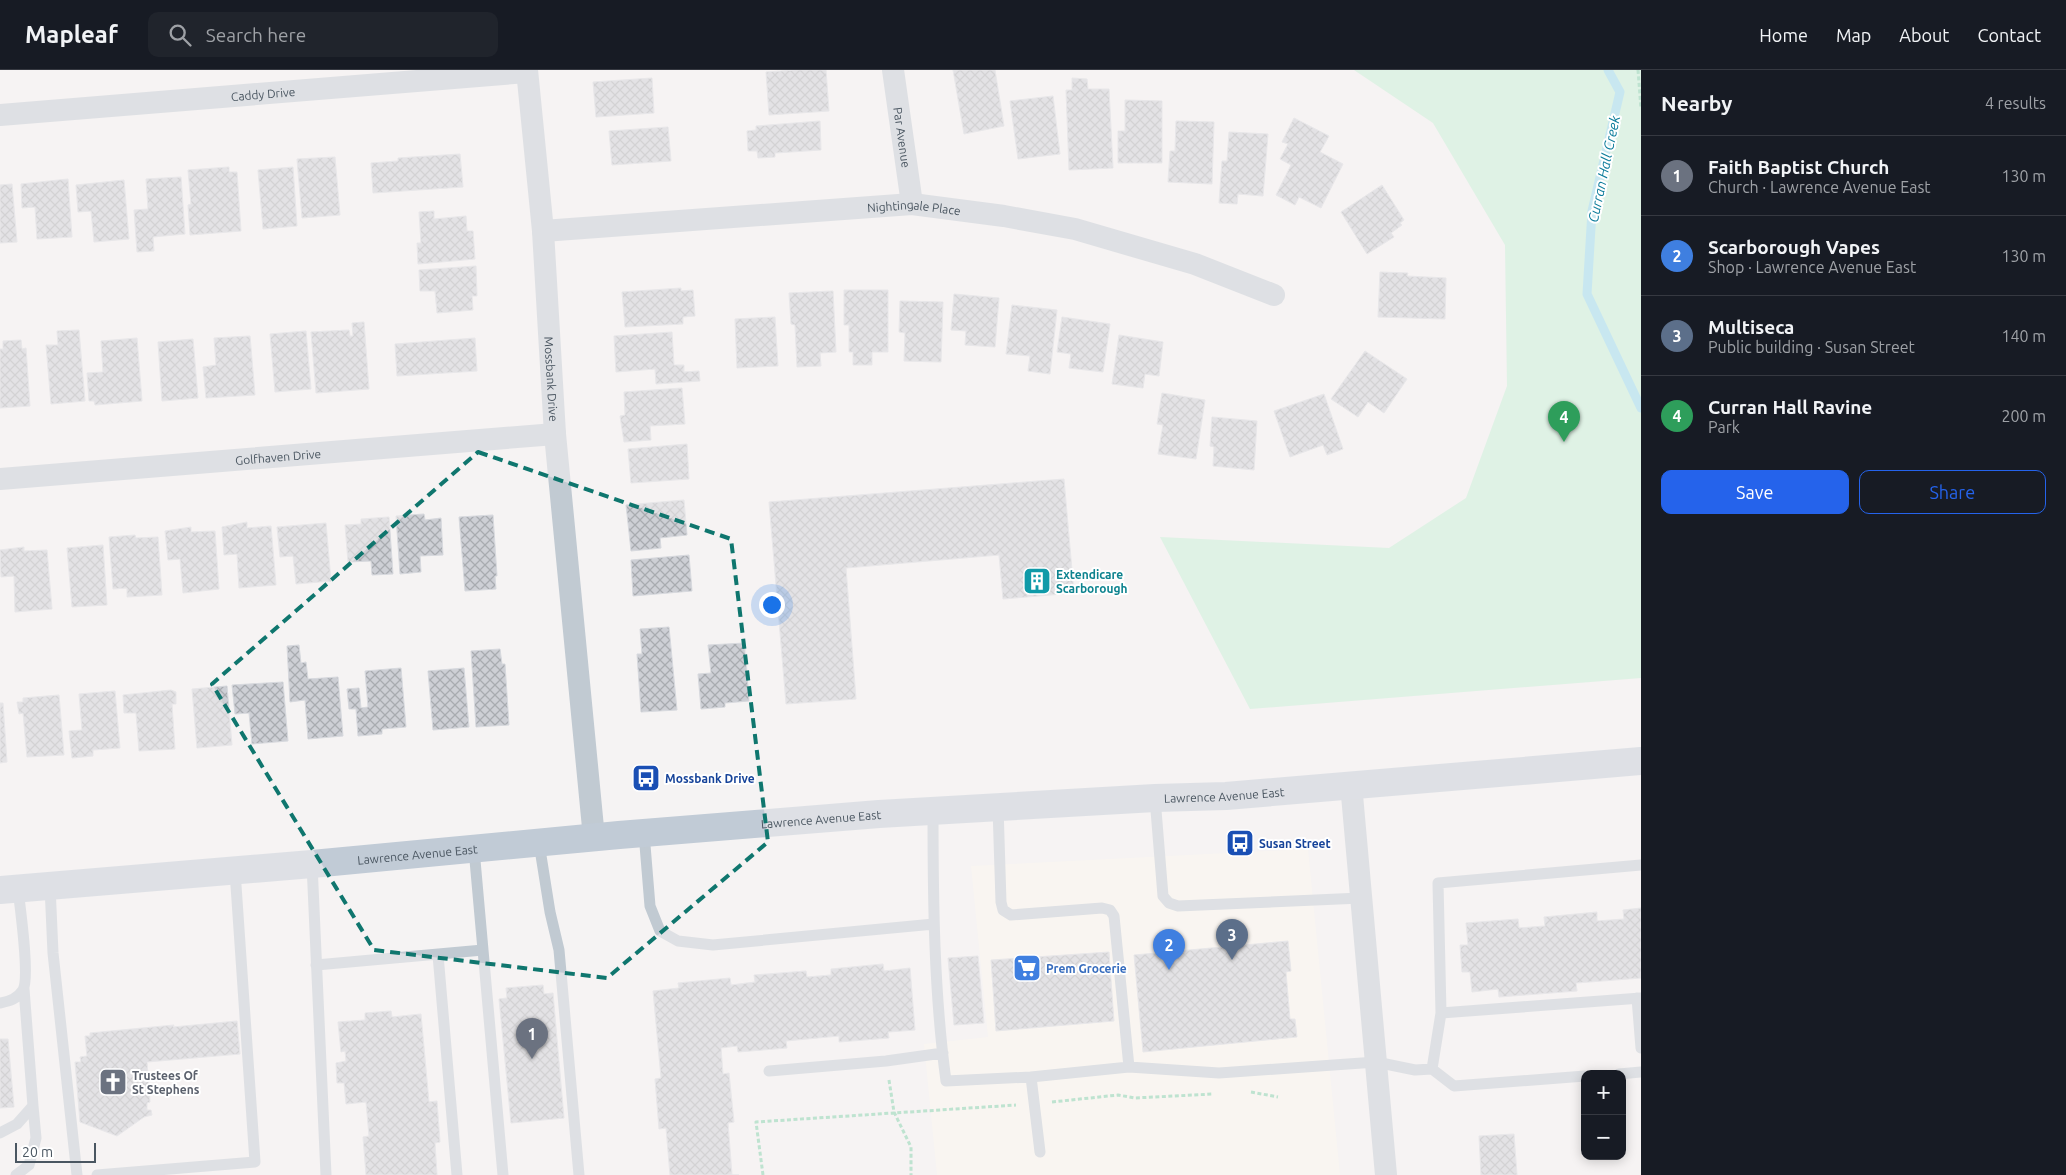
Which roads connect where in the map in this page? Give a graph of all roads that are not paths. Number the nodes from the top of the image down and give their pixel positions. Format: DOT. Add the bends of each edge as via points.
graph roads {
  1 [pos="893,70"];
  2 [pos="527,71"];
  3 [pos="0,115"];
  4 [pos="912,204"];
  5 [pos="543,232"];
  6 [pos="1274,295"];
  7 [pos="555,434"];
  8 [pos="0,479"];
  9 [pos="1641,761"];
  10 [pos="1351,784"];
  11 [pos="1155,798"];
  12 [pos="998,807"];
  13 [pos="932,810"];
  14 [pos="644,833"];
  15 [pos="594,838"];
  16 [pos="540,843"];
  17 [pos="474,849"];
  18 [pos="312,864"];
  19 [pos="1641,865"];
  20 [pos="235,870"];
  21 [pos="50,886"];
  22 [pos="9,890"];
  23 [pos="1361,898"];
  24 [pos="934,924"];
  25 [pos="482,950"];
  26 [pos="438,955"];
  27 [pos="316,965"];
  28 [pos="24,989"];
  29 [pos="1639,998"];
  30 [pos="0,1003"];
  31 [pos="1441,1013"];
  32 [pos="1641,1048"];
  33 [pos="942,1053"];
  34 [pos="1376,1062"];
  35 [pos="1129,1067"];
  36 [pos="1432,1069"];
  37 [pos="769,1071"];
  38 [pos="1641,1072"];
  39 [pos="1626,1073"];
  40 [pos="1581,1076"];
  41 [pos="1031,1077"];
  42 [pos="33,1106"];
  43 [pos="0,1133"];
  44 [pos="1040,1152"];
  45 [pos="16,1175"];
  46 [pos="77,1175"];
  47 [pos="97,1175"];
  48 [pos="326,1175"];
  49 [pos="457,1175"];
  50 [pos="503,1175"];
  51 [pos="579,1175"];
  52 [pos="1386,1175"];
  1 -- 4 [label="street, Par Avenue"];
  2 -- 3 [label="street, Caddy Drive"];
  2 -- 5 [label="street, Mossbank Drive"];
  4 -- 5 [label="street, Nightingale Place"];
  4 -- 6 [label="street, Nightingale Place" via="1074,229 1194,264"];
  5 -- 7 [label="street, Mossbank Drive"];
  7 -- 8 [label="street, Golfhaven Drive"];
  7 -- 15 [label="street, Mossbank Drive"];
  9 -- 10 [label="main road, Lawrence Avenue East"];
  10 -- 11 [label="main road, Lawrence Avenue East" via="1226,796"];
  10 -- 23 [label="street"];
  11 -- 12 [label="main road, Lawrence Avenue East"];
  11 -- 23 [label="lane" via="1162,896 1168,903 1178,906"];
  12 -- 13 [label="main road, Lawrence Avenue East"];
  12 -- 35 [label="lane" via="1003,910 1011,914 1102,908 1110,910 1114,916"];
  13 -- 14 [label="main road, Lawrence Avenue East"];
  13 -- 24 [label="lane"];
  14 -- 15 [label="main road, Lawrence Avenue East"];
  14 -- 24 [label="lane" via="650,906 660,931 678,941 714,945"];
  15 -- 16 [label="main road, Lawrence Avenue East"];
  16 -- 17 [label="main road, Lawrence Avenue East"];
  16 -- 51 [label="lane" via="559,950"];
  17 -- 18 [label="main road, Lawrence Avenue East"];
  17 -- 25 [label="lane"];
  18 -- 20 [label="main road, Lawrence Avenue East"];
  18 -- 27 [label="lane"];
  19 -- 31 [label="lane" via="1438,883"];
  20 -- 21 [label="main road, Lawrence Avenue East"];
  20 -- 47 [label="lane" via="255,1162"];
  21 -- 22 [label="main road, Lawrence Avenue East"];
  21 -- 46 [label="lane" via="53,953"];
  22 -- 28 [label="lane" via="25,956"];
  23 -- 34 [label="street"];
  24 -- 33 [label="lane"];
  25 -- 26 [label="lane"];
  25 -- 50 [label="lane"];
  26 -- 27 [label="lane"];
  26 -- 49 [label="lane"];
  27 -- 48 [label="lane"];
  28 -- 30 [label="lane" via="13,1001"];
  28 -- 42 [label="lane"];
  29 -- 31 [label="lane"];
  29 -- 32 [label="lane"];
  31 -- 36 [label="lane"];
  33 -- 37 [label="lane"];
  33 -- 41 [label="lane" via="946,1081"];
  34 -- 35 [label="lane" via="1219,1073"];
  34 -- 36 [label="lane" via="1414,1070"];
  34 -- 52 [label="street"];
  35 -- 41 [label="lane"];
  36 -- 40 [label="lane" via="1454,1086"];
  38 -- 39 [label="lane"];
  41 -- 44 [label="lane"];
  42 -- 43 [label="lane" via="17,1124"];
  42 -- 45 [label="lane" via="36,1138 29,1164"];
}
